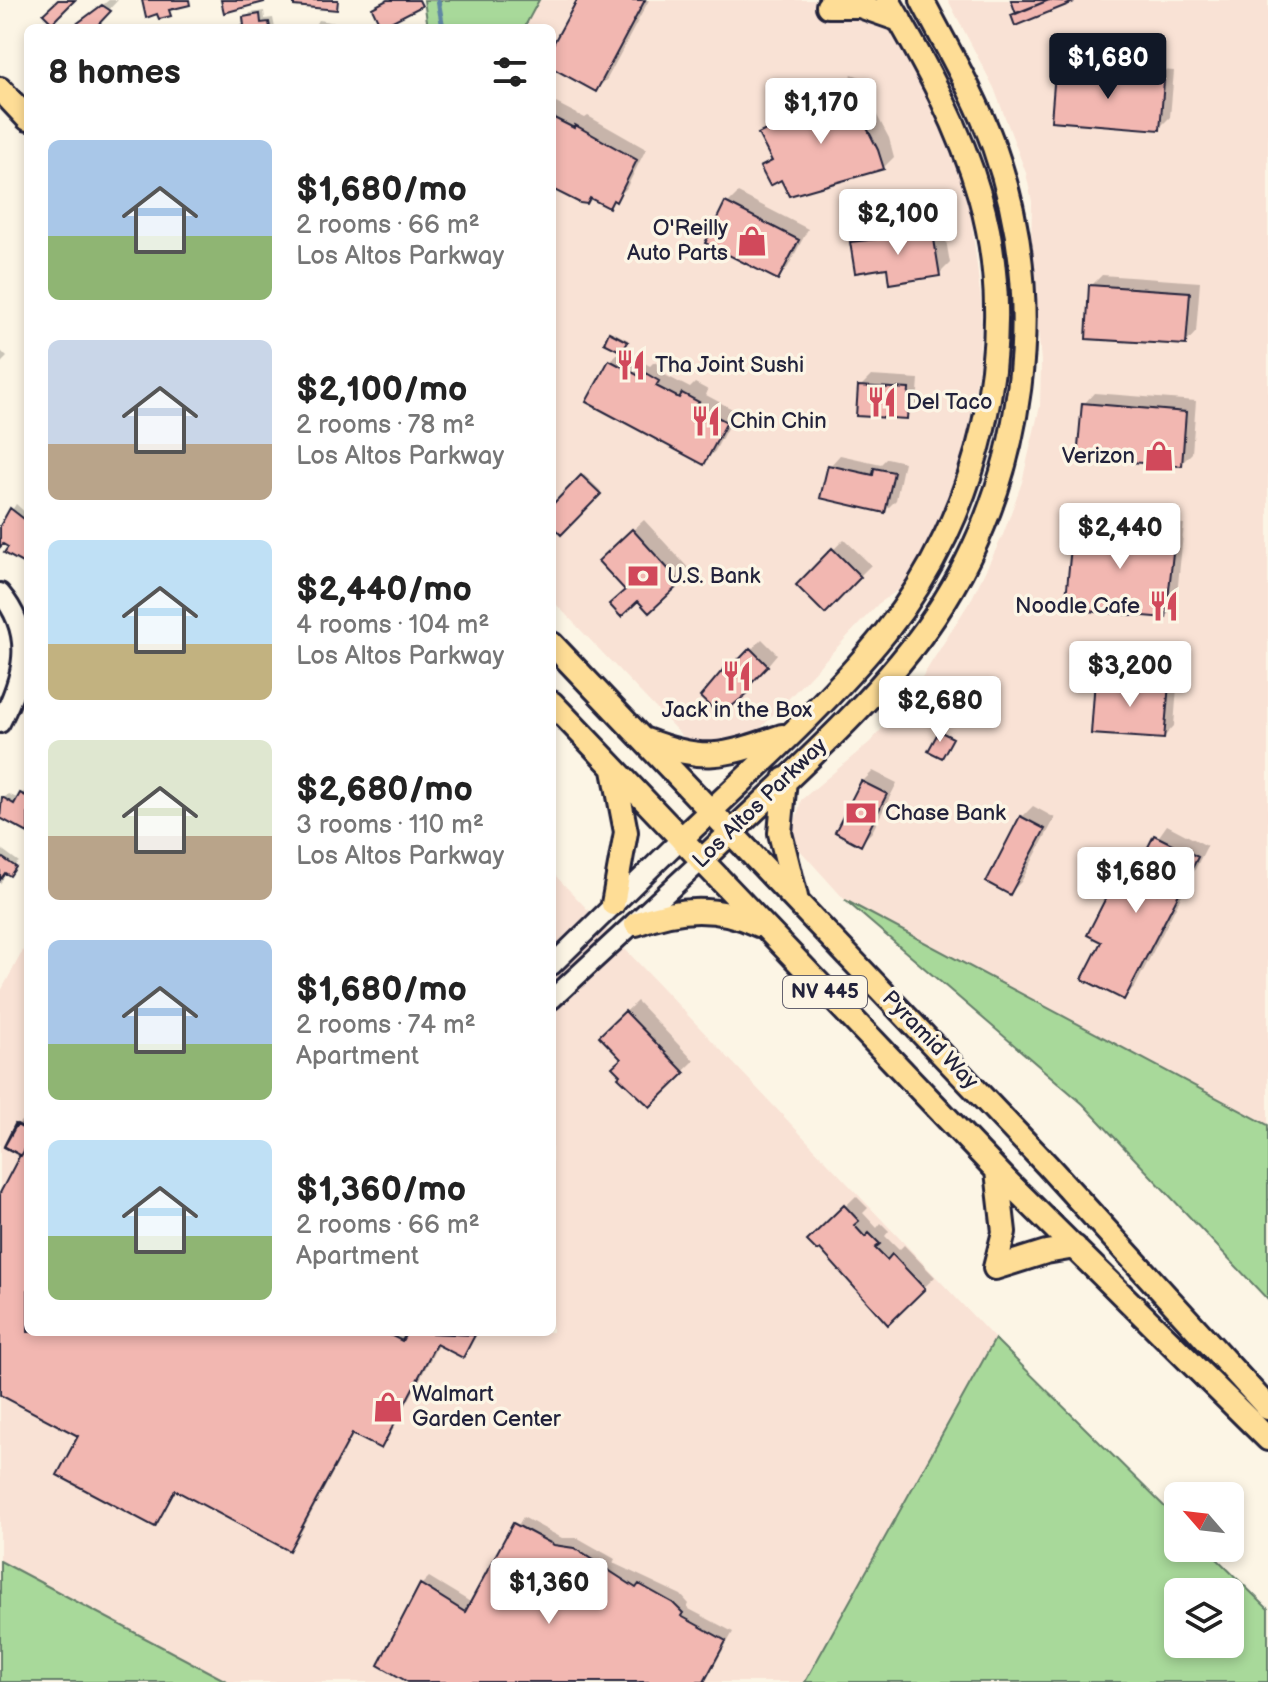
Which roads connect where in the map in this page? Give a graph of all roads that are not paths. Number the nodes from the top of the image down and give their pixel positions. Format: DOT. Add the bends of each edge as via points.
graph roads {
  1 [pos="888,0"];
  2 [pos="922,0"];
  3 [pos="939,0"];
  4 [pos="828,6"];
  5 [pos="900,20"];
  6 [pos="955,62"];
  7 [pos="0,89"];
  8 [pos="24,115"];
  9 [pos="981,200"];
  10 [pos="993,352"];
  11 [pos="1022,373"];
  12 [pos="981,531"];
  13 [pos="0,593"];
  14 [pos="556,648"];
  15 [pos="556,707"];
  16 [pos="0,723"];
  17 [pos="787,735"];
  18 [pos="641,738"];
  19 [pos="614,769"];
  20 [pos="785,779"];
  21 [pos="709,812"];
  22 [pos="729,833"];
  23 [pos="681,839"];
  24 [pos="701,861"];
  25 [pos="798,902"];
  26 [pos="613,904"];
  27 [pos="636,924"];
  28 [pos="768,930"];
  29 [pos="556,961"];
  30 [pos="556,995"];
  31 [pos="997,1171"];
  32 [pos="1075,1247"];
  33 [pos="1268,1408"];
  34 [pos="1268,1439"];
  1 -- 5 [label="main road, Los Altos Parkway"];
  2 -- 6 [label="main road, Los Altos Parkway"];
  3 -- 6 [label="main road"];
  4 -- 5 [label="main road" via="860,6"];
  5 -- 9 [label="main road, Los Altos Parkway" via="956,126"];
  6 -- 11 [label="main road, Los Altos Parkway" via="982,118 1012,206 1021,252"];
  7 -- 8 [label="main road"];
  9 -- 10 [label="main road, Los Altos Parkway" via="994,292"];
  9 -- 11 [label="main road" via="997,220 1002,238 1009,347"];
  10 -- 12 [label="main road" via="1006,371 1006,390 980,502"];
  10 -- 17 [label="main road, Los Altos Parkway" via="987,413 976,455 938,550 887,631"];
  11 -- 12 [label="main road, Los Altos Parkway" via="1003,468"];
  12 -- 20 [label="main road, Los Altos Parkway" via="933,618 892,669"];
  13 -- 16 [label="street" via="17,619 24,650 18,690"];
  14 -- 18 [label="main road, Pyramid Way / NV 445"];
  15 -- 19 [label="main road, Pyramid Way / NV 445"];
  17 -- 18 [label="main road" via="709,756"];
  17 -- 21 [label="main road, Los Altos Parkway"];
  18 -- 21 [label="main road, Pyramid Way / NV 445"];
  19 -- 23 [label="main road, Pyramid Way / NV 445"];
  19 -- 26 [label="main road" via="626,832"];
  20 -- 22 [label="main road, Los Altos Parkway"];
  20 -- 25 [label="main road" via="780,833"];
  21 -- 22 [label="main road, Pyramid Way / NV 445"];
  21 -- 23 [label="main road, Los Altos Parkway"];
  22 -- 24 [label="main road, Los Altos Parkway"];
  22 -- 25 [label="main road, Pyramid Way / NV 445"];
  23 -- 24 [label="main road, Pyramid Way / NV 445"];
  23 -- 26 [label="street, Los Altos Parkway"];
  24 -- 27 [label="street, Los Altos Parkway"];
  24 -- 28 [label="main road, Pyramid Way / NV 445"];
  25 -- 33 [label="main road, Pyramid Way / NV 445" via="1065,1183"];
  26 -- 29 [label="street, Los Altos Parkway"];
  27 -- 28 [label="main road" via="708,909 727,911"];
  27 -- 30 [label="street, Los Altos Parkway"];
  28 -- 31 [label="main road, Pyramid Way / NV 445"];
  31 -- 32 [label="main road, Pyramid Way / NV 445"];
  31 -- 32 [label="main road" via="1004,1232 995,1268"];
  32 -- 34 [label="main road, Pyramid Way / NV 445"];
}
